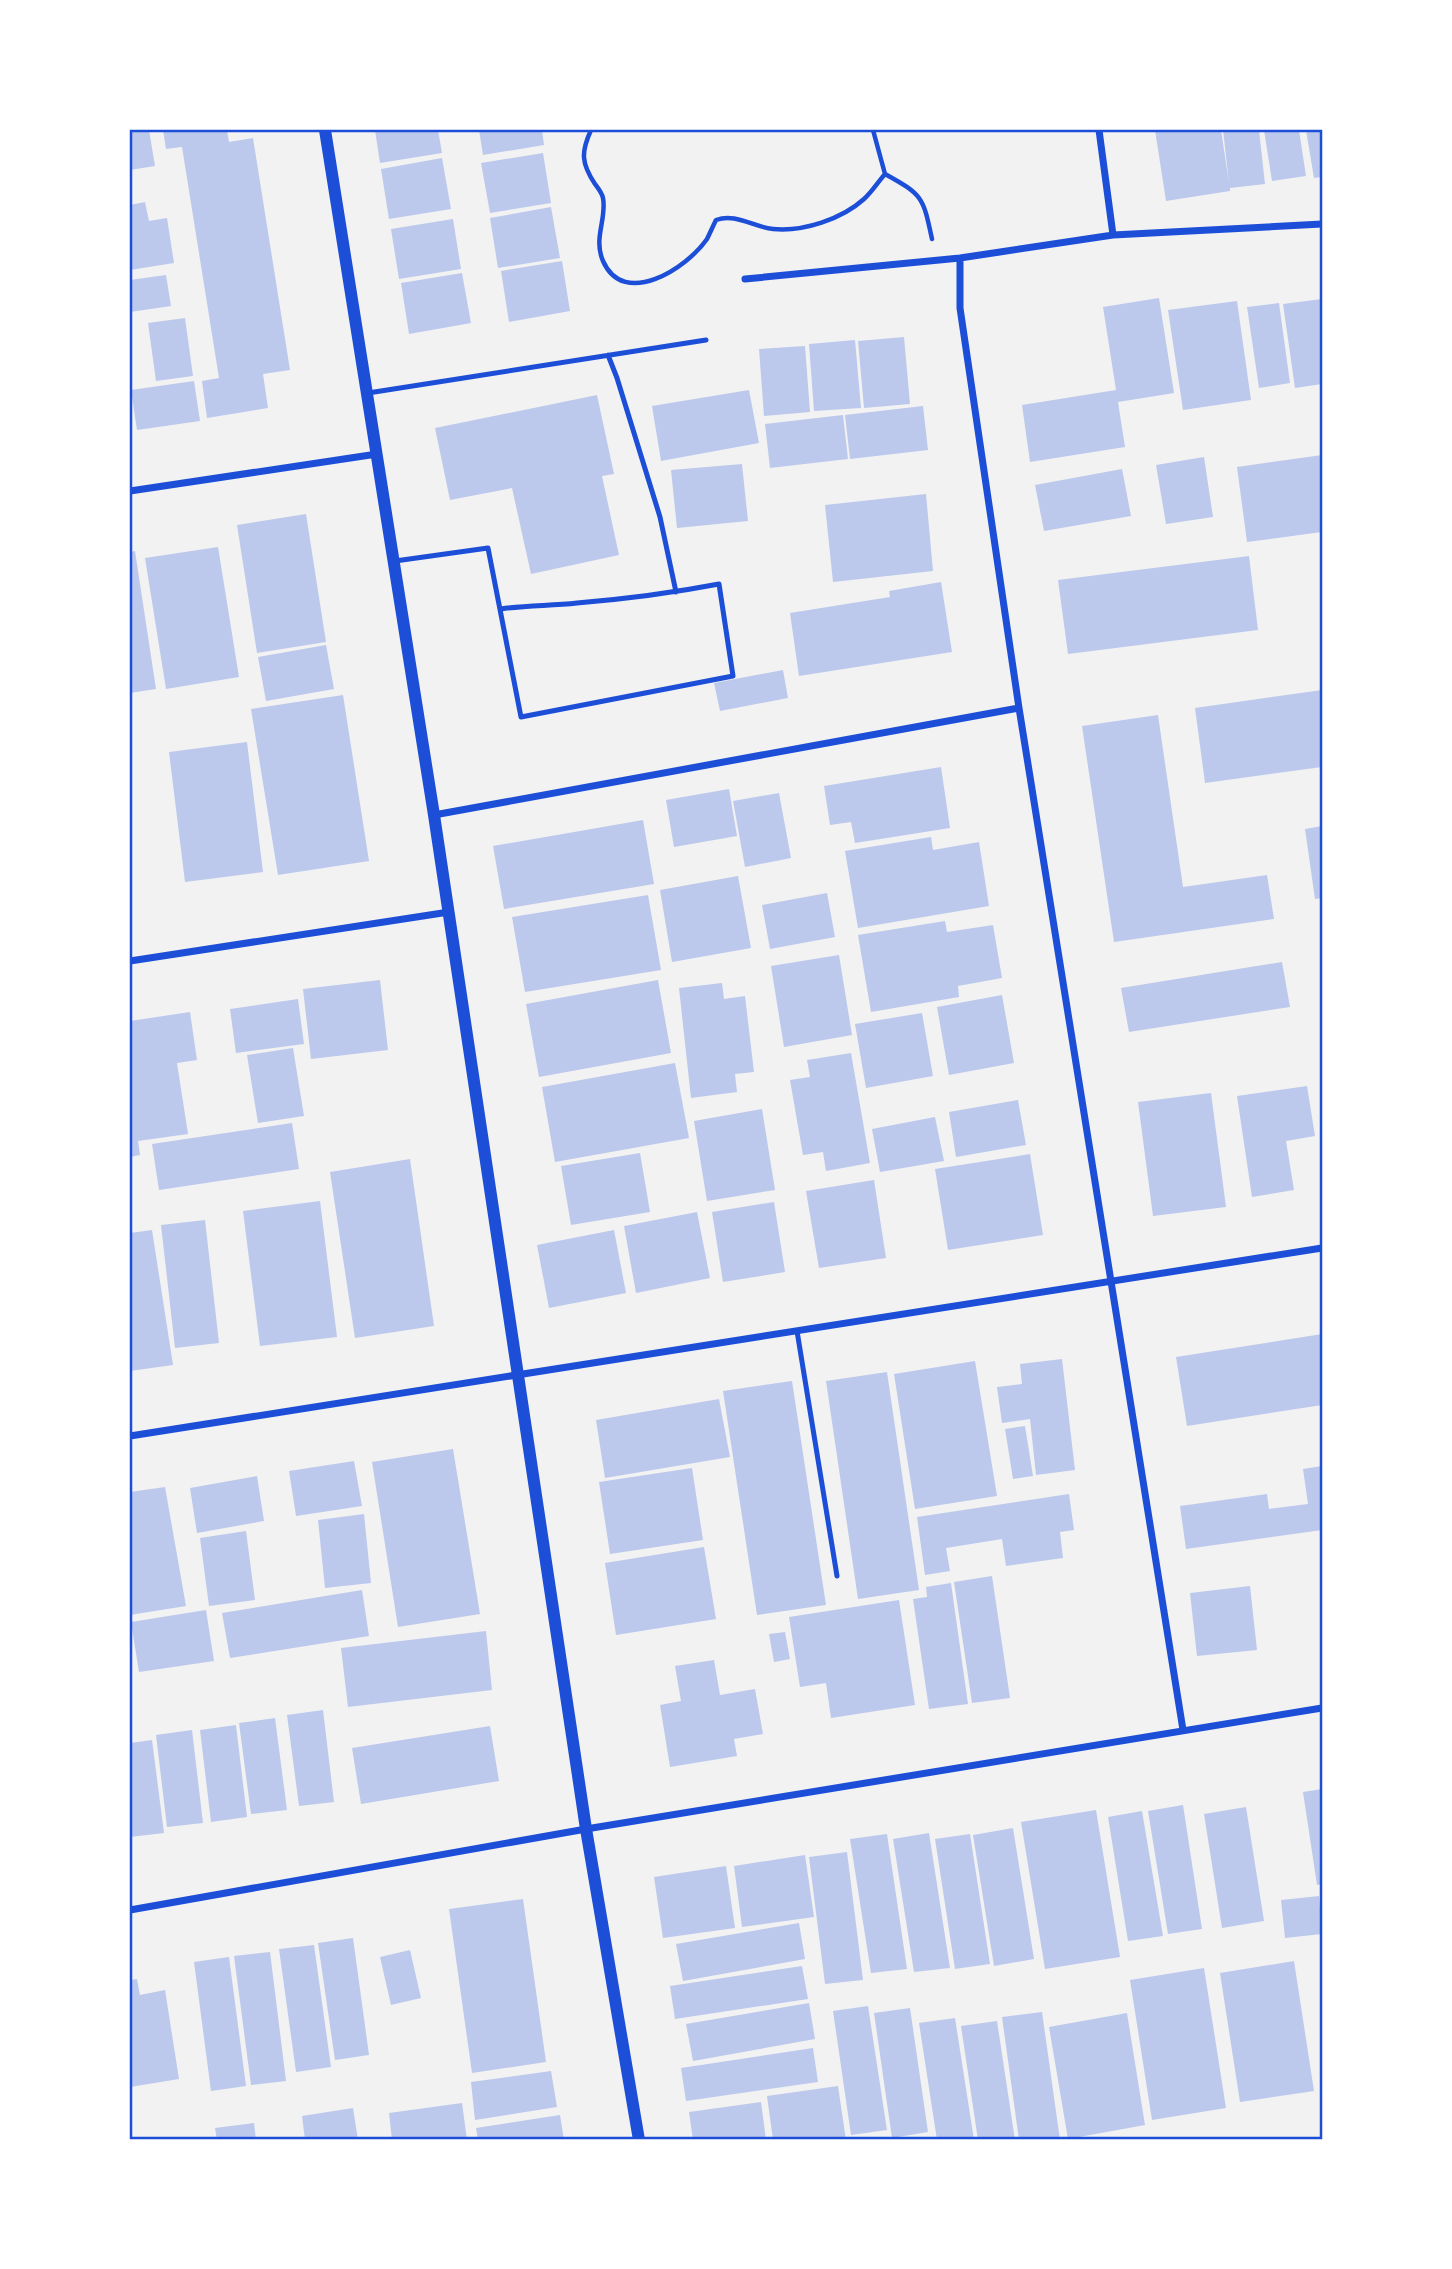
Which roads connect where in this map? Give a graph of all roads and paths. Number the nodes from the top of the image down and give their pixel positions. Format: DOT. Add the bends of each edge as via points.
graph roads {
  1 [pos="325,130"];
  2 [pos="591,130"];
  3 [pos="873,130"];
  4 [pos="1098,130"];
  5 [pos="885,174"];
  6 [pos="1322,224"];
  7 [pos="1113,235"];
  8 [pos="960,258"];
  9 [pos="936,260"];
  10 [pos="745,279"];
  11 [pos="706,340"];
  12 [pos="608,355"];
  13 [pos="368,393"];
  14 [pos="377,454"];
  15 [pos="130,491"];
  16 [pos="395,561"];
  17 [pos="676,592"];
  18 [pos="501,609"];
  19 [pos="1019,708"];
  20 [pos="435,815"];
  21 [pos="449,912"];
  22 [pos="130,961"];
  23 [pos="1322,1248"];
  24 [pos="1111,1280"];
  25 [pos="797,1331"];
  26 [pos="519,1375"];
  27 [pos="130,1436"];
  28 [pos="837,1576"];
  29 [pos="1322,1708"];
  30 [pos="1183,1730"];
  31 [pos="586,1829"];
  32 [pos="130,1910"];
  33 [pos="639,2140"];
  1 -- 13 [label="street"];
  2 -- 5 [label="path" via="583,160 603,196 598,235 602,259 610,274 638,284 686,261 716,220 725,217 773,229 806,226 864,200"];
  3 -- 5 [label="path"];
  4 -- 7 [label="street"];
  5 -- 9 [label="path" via="924,203"];
  6 -- 7 [label="street"];
  7 -- 8 [label="street"];
  8 -- 9 [label="street"];
  8 -- 19 [label="street" via="960,308"];
  9 -- 10 [label="street"];
  11 -- 12 [label="lane"];
  12 -- 13 [label="lane"];
  12 -- 17 [label="lane" via="660,517"];
  13 -- 14 [label="street"];
  14 -- 15 [label="street"];
  14 -- 16 [label="street"];
  16 -- 18 [label="lane" via="488,548"];
  16 -- 20 [label="street"];
  17 -- 18 [label="lane"];
  17 -- 18 [label="lane" via="719,584 733,676 521,717"];
  19 -- 20 [label="street"];
  19 -- 24 [label="street"];
  20 -- 21 [label="street"];
  21 -- 22 [label="street"];
  21 -- 26 [label="street"];
  23 -- 24 [label="street"];
  24 -- 25 [label="street"];
  24 -- 30 [label="street"];
  25 -- 26 [label="street"];
  25 -- 28 [label="lane"];
  26 -- 27 [label="street"];
  26 -- 31 [label="street"];
  29 -- 30 [label="street"];
  30 -- 31 [label="street"];
  31 -- 32 [label="street"];
  31 -- 33 [label="street"];
}
